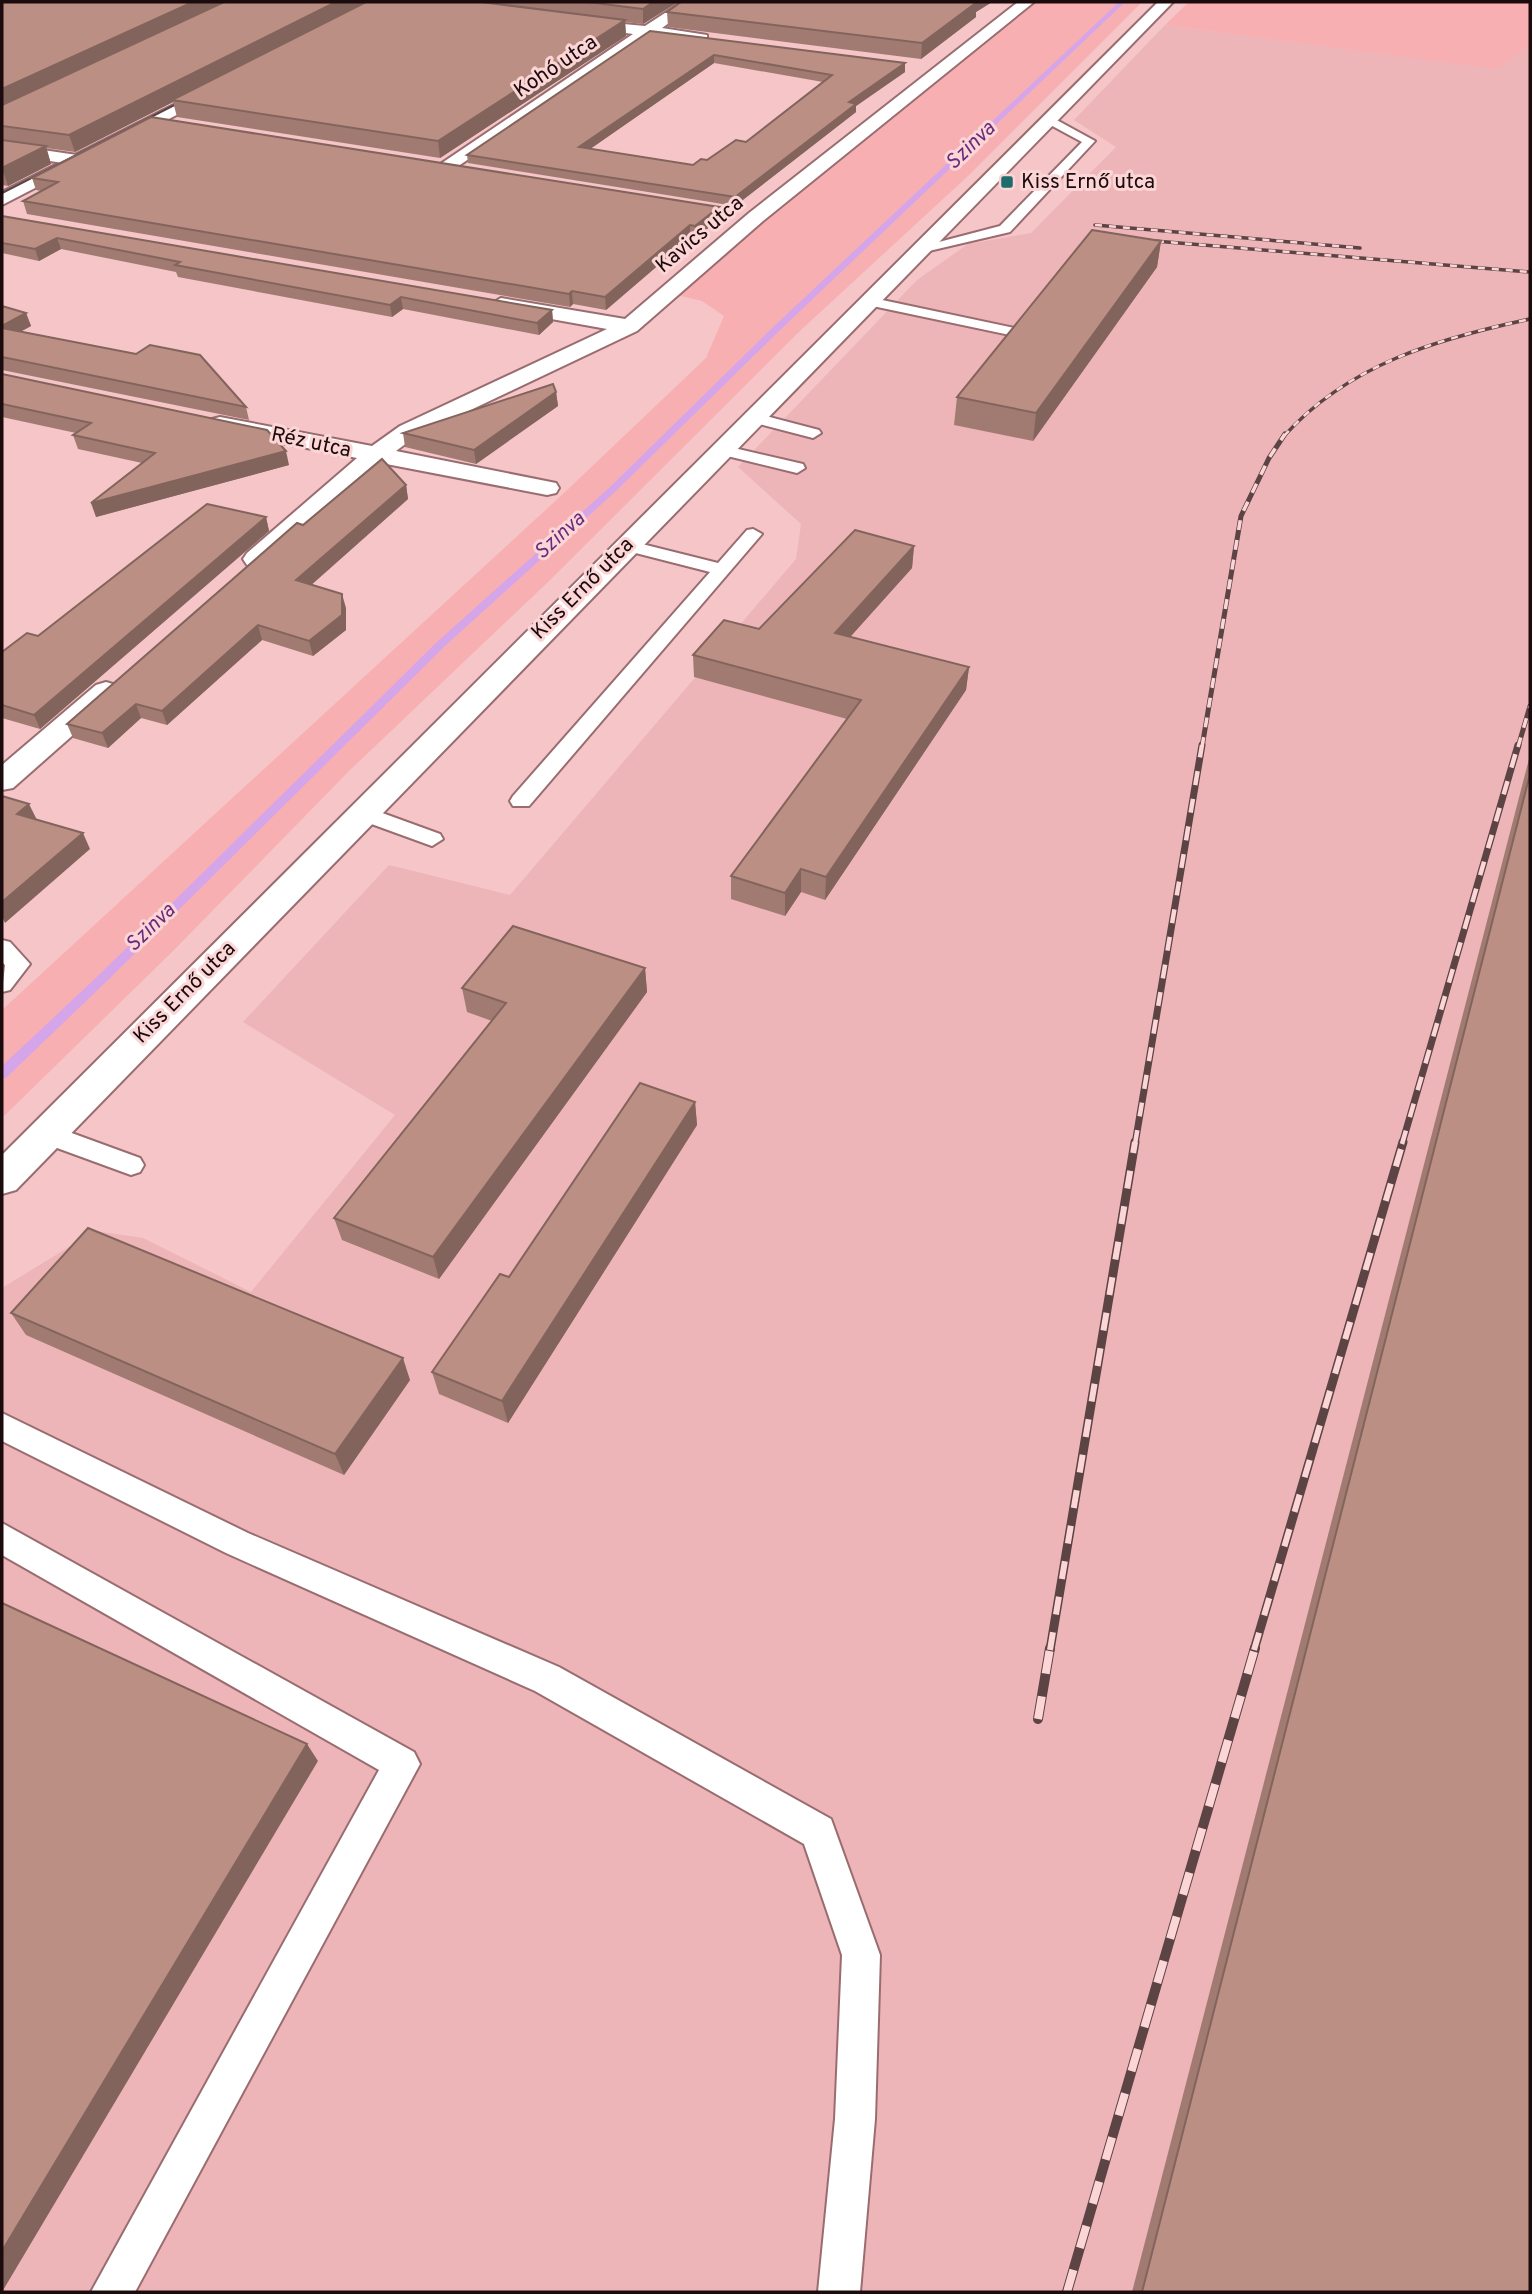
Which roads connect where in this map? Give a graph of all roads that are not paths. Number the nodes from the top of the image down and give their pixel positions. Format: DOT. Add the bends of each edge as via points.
graph roads {
  1 [pos="691,2"];
  2 [pos="1027,2"];
  3 [pos="1166,2"];
  4 [pos="552,19"];
  5 [pos="648,31"];
  6 [pos="715,39"];
  7 [pos="916,65"];
  8 [pos="942,69"];
  9 [pos="1049,120"];
  10 [pos="153,121"];
  11 [pos="180,125"];
  12 [pos="2,149"];
  13 [pos="54,156"];
  14 [pos="77,160"];
  15 [pos="472,171"];
  16 [pos="2,182"];
  17 [pos="2,199"];
  18 [pos="729,212"];
  19 [pos="756,217"];
  20 [pos="920,251"];
  21 [pos="479,300"];
  22 [pos="868,301"];
  23 [pos="629,326"];
  24 [pos="1019,333"];
  25 [pos="754,418"];
  26 [pos="201,421"];
  27 [pos="813,433"];
  28 [pos="721,450"];
  29 [pos="374,456"];
  30 [pos="797,468"];
  31 [pos="547,488"];
  32 [pos="753,534"];
  33 [pos="626,545"];
  34 [pos="723,570"];
  35 [pos="239,573"];
  36 [pos="126,673"];
  37 [pos="2,781"];
  38 [pos="521,801"];
  39 [pos="363,813"];
  40 [pos="432,839"];
  41 [pos="2,948"];
  42 [pos="2,984"];
  43 [pos="47,1134"];
  44 [pos="131,1165"];
  45 [pos="2,1180"];
  46 [pos="2,1426"];
  47 [pos="2,1538"];
  48 [pos="112,2292"];
  49 [pos="839,2292"];
  1 -- 5 [label="street, Kohó utca"];
  2 -- 8 [label="street, Kavics utca"];
  3 -- 9 [label="street, Kiss Ernő utca"];
  4 -- 5 [label="street"];
  5 -- 6 [label="street"];
  5 -- 15 [label="street, Kohó utca" via="438,166"];
  7 -- 8 [label="street"];
  8 -- 19 [label="street, Kavics utca"];
  9 -- 20 [label="street, Kiss Ernő utca"];
  9 -- 20 [label="lane" via="1089,141 1005,229"];
  10 -- 11 [label="street"];
  10 -- 13 [label="street" via="231,73"];
  10 -- 14 [label="street"];
  12 -- 13 [label="street"];
  13 -- 14 [label="street"];
  13 -- 16 [label="street"];
  14 -- 17 [label="street"];
  18 -- 19 [label="street"];
  19 -- 23 [label="street, Kavics utca"];
  20 -- 22 [label="street, Kiss Ernő utca"];
  21 -- 23 [label="street"];
  22 -- 24 [label="lane"];
  22 -- 25 [label="street, Kiss Ernő utca"];
  23 -- 29 [label="street, Kavics utca" via="408,431"];
  25 -- 27 [label="lane"];
  25 -- 28 [label="street, Kiss Ernő utca"];
  26 -- 29 [label="street, Réz utca"];
  28 -- 30 [label="lane"];
  28 -- 33 [label="street, Kiss Ernő utca"];
  29 -- 31 [label="street, Réz utca"];
  29 -- 35 [label="street, Kavics utca"];
  32 -- 34 [label="lane"];
  33 -- 34 [label="lane"];
  33 -- 39 [label="street, Kiss Ernő utca"];
  34 -- 38 [label="lane"];
  36 -- 37 [label="street"];
  39 -- 40 [label="lane"];
  39 -- 43 [label="street, Kiss Ernő utca"];
  41 -- 42 [label="lane" via="18,964"];
  43 -- 44 [label="lane"];
  43 -- 45 [label="street, Kiss Ernő utca"];
  46 -- 49 [label="lane" via="237,1542 547,1679 818,1832 861,1955 855,2119"];
  47 -- 48 [label="lane" via="402,1764"];
}
